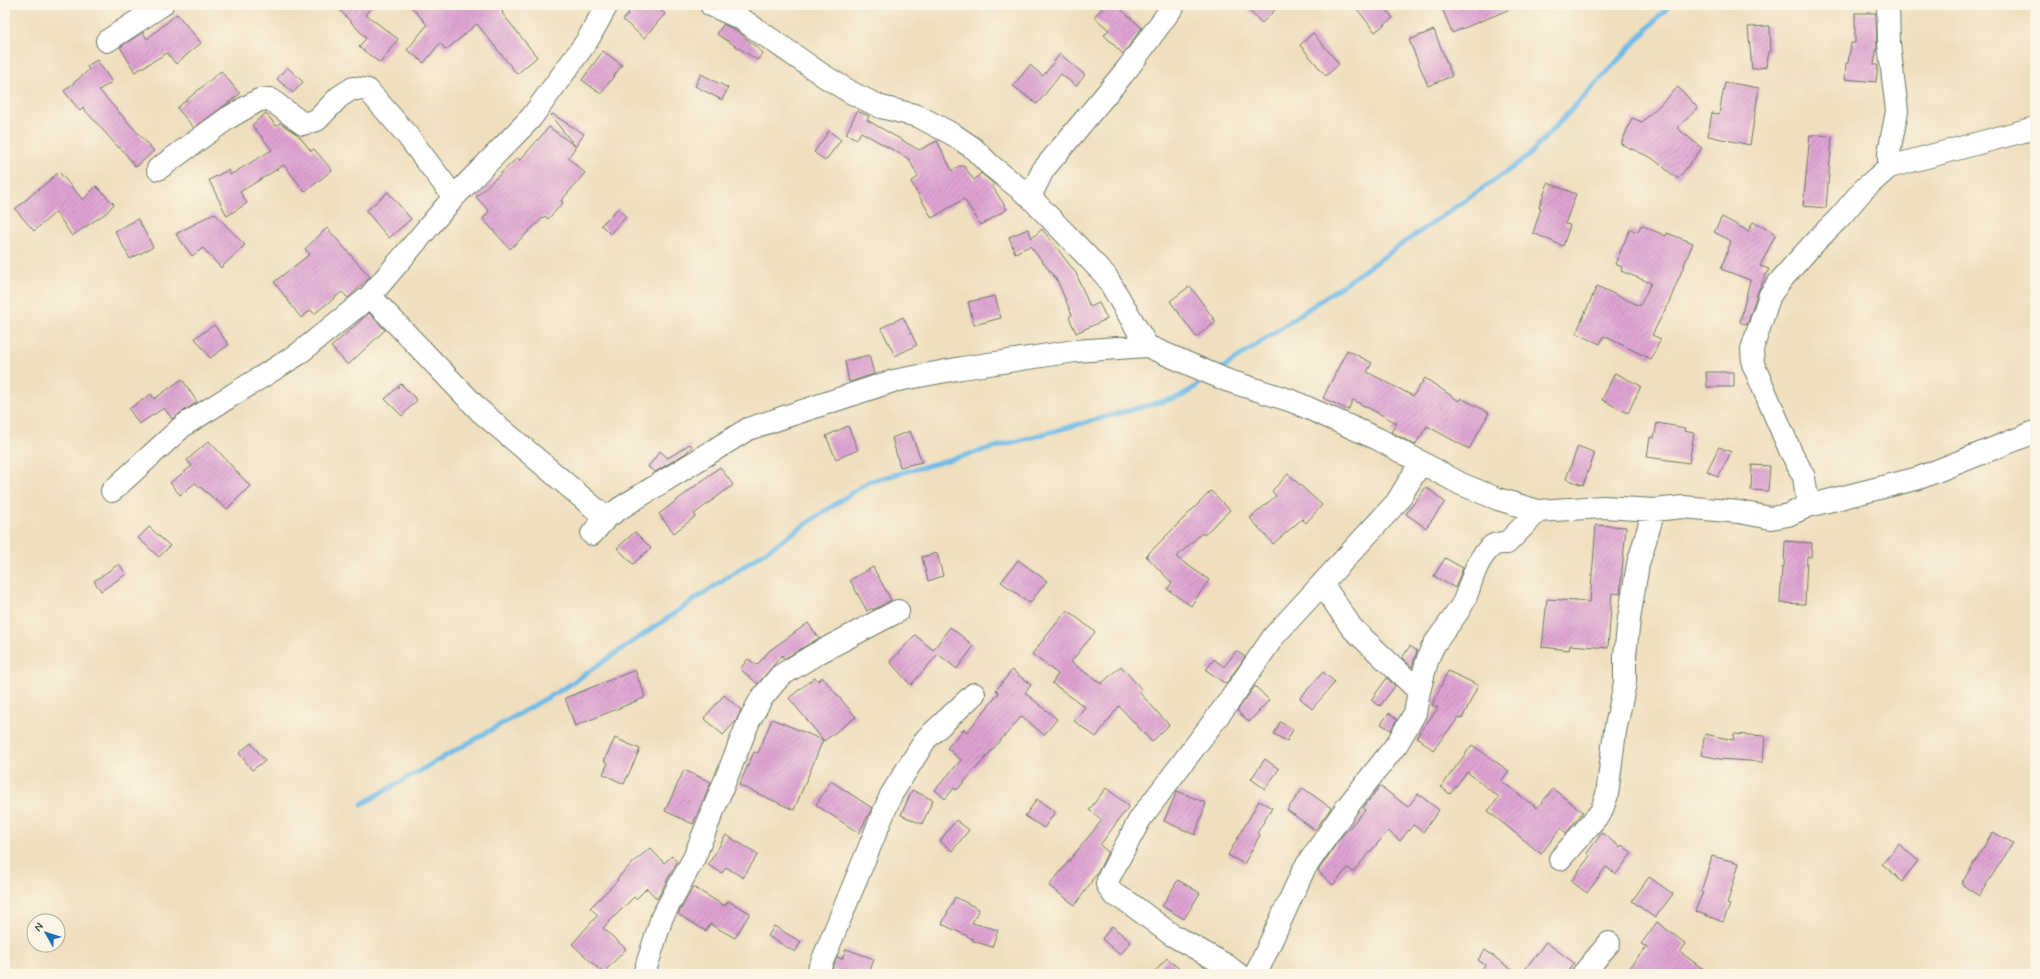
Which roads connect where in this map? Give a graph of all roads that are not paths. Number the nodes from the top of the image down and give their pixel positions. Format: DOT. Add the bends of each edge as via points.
graph roads {
  1 [pos="162,5"];
  2 [pos="607,5"];
  3 [pos="711,5"];
  4 [pos="1174,5"];
  5 [pos="1888,5"];
  6 [pos="107,41"];
  7 [pos="2035,128"];
  8 [pos="1889,167"];
  9 [pos="158,169"];
  10 [pos="454,197"];
  11 [pos="1030,197"];
  12 [pos="370,296"];
  13 [pos="1147,346"];
  14 [pos="2035,432"];
  15 [pos="1420,462"];
  16 [pos="112,491"];
  17 [pos="1808,506"];
  18 [pos="1654,510"];
  19 [pos="1538,511"];
  20 [pos="606,518"];
  21 [pos="592,534"];
  22 [pos="1323,585"];
  23 [pos="898,611"];
  24 [pos="1418,690"];
  25 [pos="974,694"];
  26 [pos="1560,859"];
  27 [pos="1609,943"];
  28 [pos="644,974"];
  29 [pos="817,974"];
  30 [pos="1238,974"];
  31 [pos="1256,974"];
  32 [pos="1583,974"];
  1 -- 6 [label="street"];
  2 -- 10 [label="street" via="587,41 531,118"];
  3 -- 11 [label="street" via="740,18 852,93 881,107 918,116 954,135"];
  4 -- 11 [label="street" via="1128,68 1043,170"];
  5 -- 8 [label="street" via="1889,44 1897,111"];
  7 -- 8 [label="street"];
  8 -- 17 [label="street" via="1863,190 1781,280 1770,296 1752,350 1757,377 1804,477"];
  9 -- 10 [label="street" via="228,118 258,100 270,99 303,124 318,120 339,97 353,88 368,90 407,135"];
  10 -- 12 [label="street"];
  11 -- 13 [label="street" via="1106,276"];
  12 -- 16 [label="street" via="297,355 184,425"];
  12 -- 20 [label="street" via="480,410"];
  13 -- 15 [label="street" via="1226,380 1292,401 1378,439"];
  13 -- 20 [label="street" via="1075,351 893,381 748,429"];
  14 -- 17 [label="street" via="1919,478"];
  15 -- 19 [label="street" via="1461,484"];
  15 -- 22 [label="street" via="1397,502"];
  17 -- 18 [label="street" via="1788,515 1771,518 1683,507"];
  18 -- 19 [label="street" via="1603,507"];
  18 -- 26 [label="street" via="1638,564 1625,655 1625,683 1615,731 1607,795 1601,812"];
  19 -- 24 [label="street" via="1507,543 1492,546 1476,568 1464,600 1451,624 1437,640"];
  20 -- 21 [label="street"];
  22 -- 24 [label="street" via="1352,628"];
  22 -- 30 [label="street" via="1274,636 1230,700 1140,819 1107,884 1114,894 1172,935"];
  23 -- 28 [label="street" via="780,676 761,699 694,858 662,917"];
  24 -- 31 [label="street" via="1414,713 1397,744 1304,869"];
  25 -- 29 [label="street" via="926,739 891,795"];
  27 -- 32 [label="street"];
}
